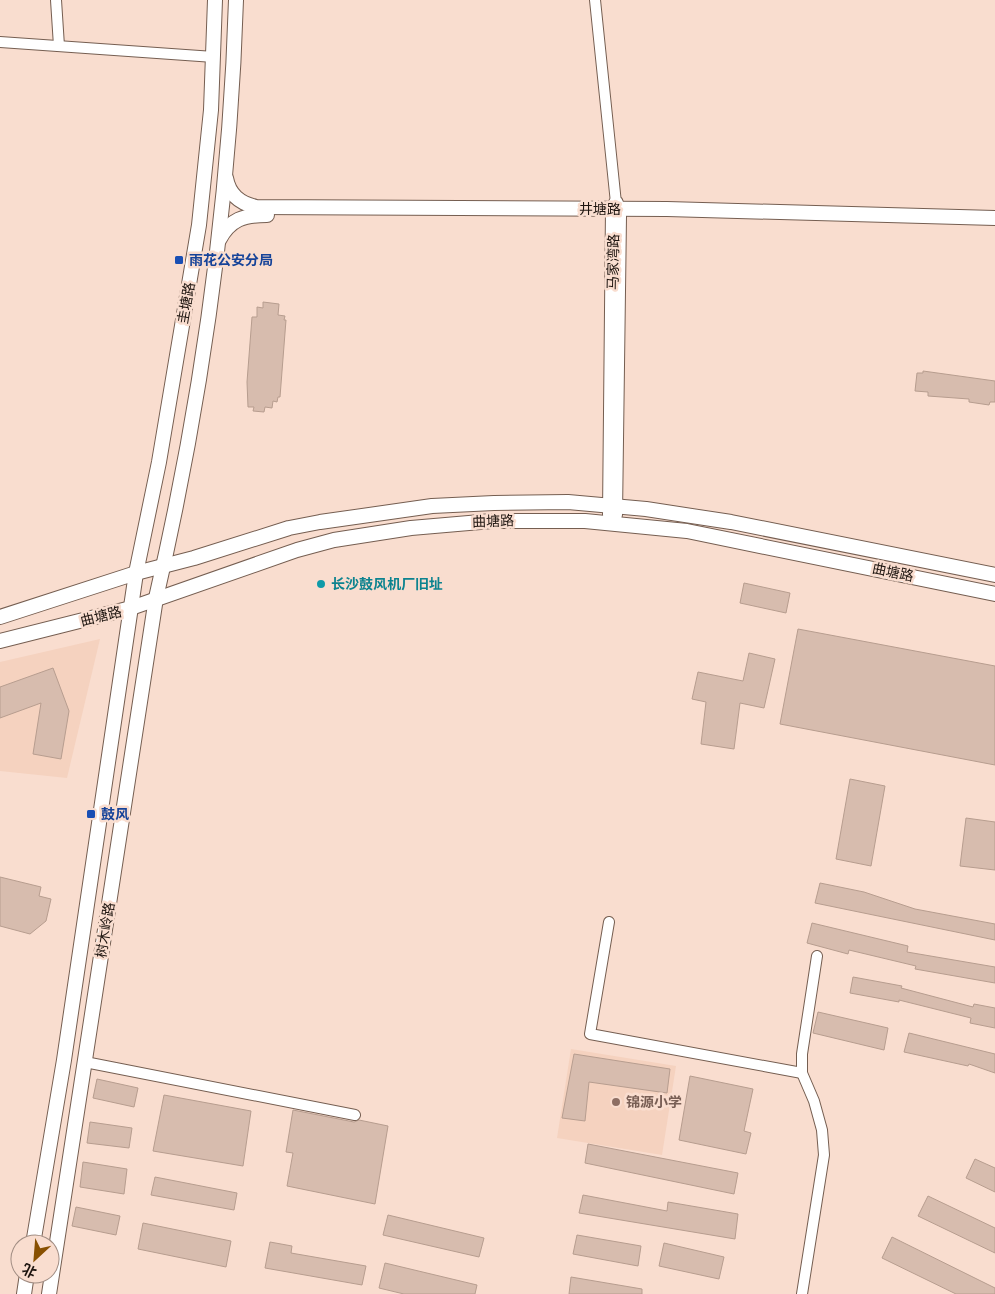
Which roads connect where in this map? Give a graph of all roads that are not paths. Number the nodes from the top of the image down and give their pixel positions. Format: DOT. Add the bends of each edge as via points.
graph roads {
  1 [pos="56,0"];
  2 [pos="215,0"];
  3 [pos="236,0"];
  4 [pos="595,0"];
  5 [pos="0,42"];
  6 [pos="59,46"];
  7 [pos="214,57"];
  8 [pos="225,173"];
  9 [pos="616,211"];
  10 [pos="995,218"];
  11 [pos="995,224"];
  12 [pos="218,240"];
  13 [pos="613,506"];
  14 [pos="612,523"];
  15 [pos="164,566"];
  16 [pos="136,573"];
  17 [pos="995,575"];
  18 [pos="995,594"];
  19 [pos="156,598"];
  20 [pos="131,608"];
  21 [pos="0,617"];
  22 [pos="0,641"];
  23 [pos="609,922"];
  24 [pos="817,956"];
  25 [pos="85,1062"];
  26 [pos="802,1073"];
  27 [pos="355,1115"];
  28 [pos="34,1234"];
  29 [pos="49,1294"];
  30 [pos="802,1294"];
  1 -- 6 [label="street"];
  2 -- 7 [label="main road, 圭塘路"];
  3 -- 8 [label="main road, 圭塘路"];
  4 -- 9 [label="street"];
  5 -- 6 [label="street"];
  6 -- 7 [label="street"];
  7 -- 16 [label="main road, 圭塘路" via="199,225 159,462"];
  8 -- 9 [label="main road, 井塘路" via="228,188 233,194 256,207"];
  8 -- 12 [label="main road, 圭塘路"];
  9 -- 10 [label="main road, 井塘路"];
  9 -- 11 [label="main road, 井塘路"];
  9 -- 12 [label="main road, 井塘路" via="254,215 237,218"];
  9 -- 13 [label="main road, 马家湾路"];
  12 -- 15 [label="main road, 圭塘路" via="193,414"];
  13 -- 14 [label="main road, 马家湾路"];
  13 -- 15 [label="main road, 曲塘路" via="568,502 432,506 289,528"];
  13 -- 17 [label="main road, 曲塘路" via="731,522"];
  14 -- 18 [label="main road, 曲塘路" via="696,532"];
  14 -- 19 [label="main road, 曲塘路" via="492,521 352,537 298,550"];
  15 -- 16 [label="main road, 曲塘路"];
  15 -- 19 [label="main road, 树木岭路"];
  16 -- 20 [label="main road, 树木岭路"];
  16 -- 21 [label="main road, 曲塘路"];
  19 -- 20 [label="main road, 曲塘路"];
  19 -- 25 [label="main road, 树木岭路"];
  20 -- 22 [label="main road, 曲塘路"];
  20 -- 28 [label="main road, 树木岭路" via="64,1060"];
  23 -- 26 [label="street" via="590,1034"];
  24 -- 26 [label="street"];
  25 -- 27 [label="street"];
  25 -- 29 [label="main road, 树木岭路"];
  26 -- 30 [label="street" via="822,1130 824,1155"];
}
